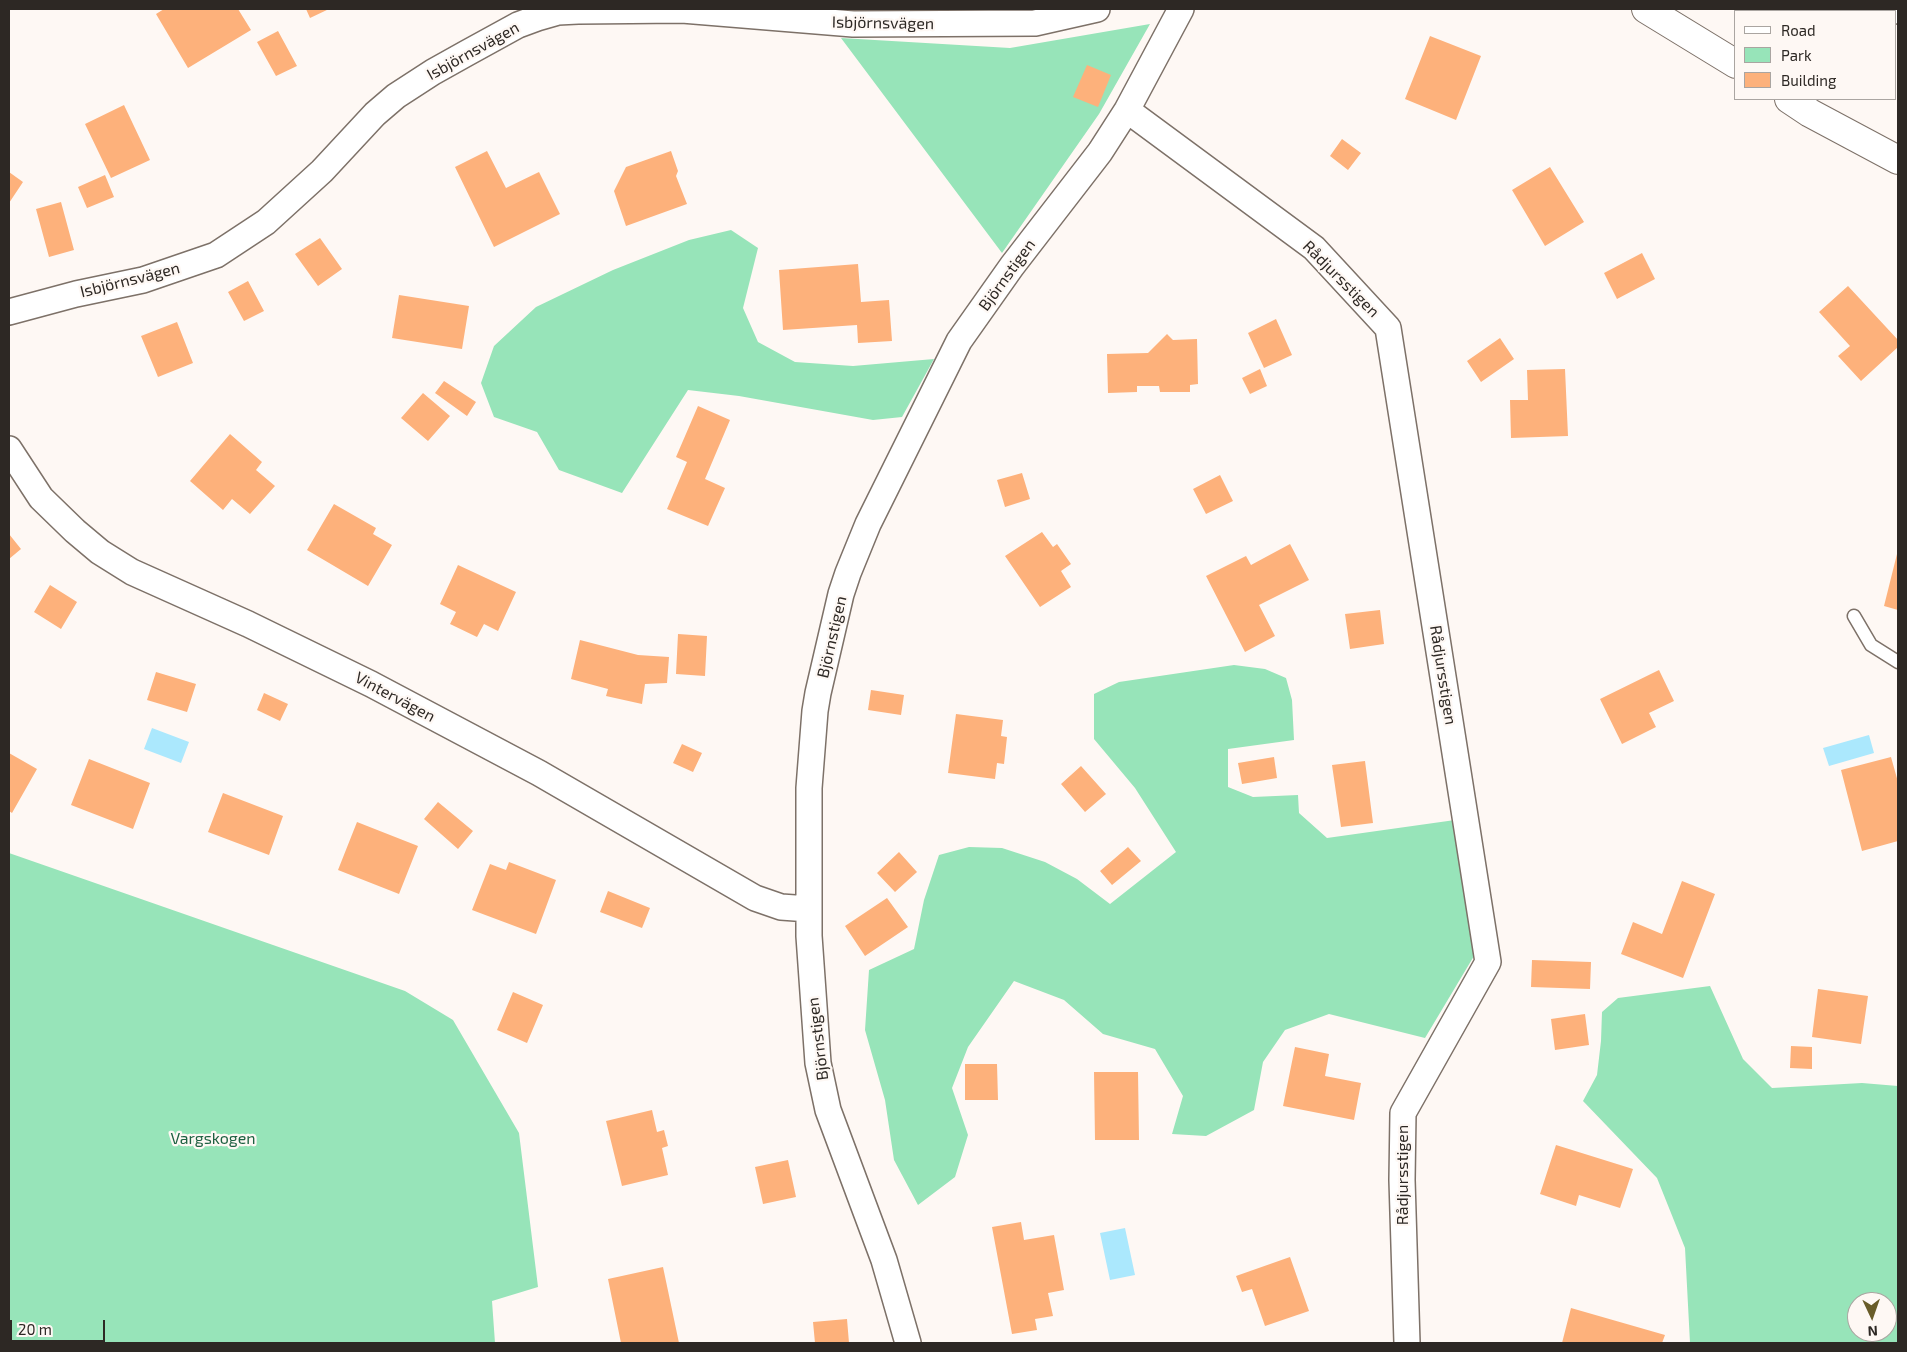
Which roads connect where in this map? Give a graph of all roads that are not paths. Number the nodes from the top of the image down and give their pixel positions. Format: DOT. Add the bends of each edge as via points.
graph roads {
  1 [pos="1097,9"];
  2 [pos="1181,9"];
  3 [pos="1646,9"];
  4 [pos="1734,63"];
  5 [pos="1791,100"];
  6 [pos="1127,110"];
  7 [pos="1898,160"];
  8 [pos="9,312"];
  9 [pos="9,449"];
  10 [pos="1854,616"];
  11 [pos="1898,662"];
  12 [pos="809,909"];
  13 [pos="908,1343"];
  14 [pos="1407,1343"];
  1 -- 8 [label="street, Isbjörnsvägen" via="1035,23 853,24 682,10 558,12 518,26 396,96 266,222 216,255 143,280"];
  2 -- 6 [label="street, Björnstigen"];
  3 -- 4 [label="street"];
  5 -- 7 [label="street"];
  6 -- 12 [label="street, Björnstigen" via="1100,152 959,341 868,524 848,573 815,711 809,788"];
  6 -- 14 [label="street, Rådjursstigen" via="1314,248 1388,328 1488,962 1403,1113"];
  9 -- 12 [label="street, Vintervägen" via="41,498 100,552 132,572 388,692 560,785 755,898 781,907"];
  10 -- 11 [label="lane" via="1871,645"];
  12 -- 13 [label="street, Björnstigen" via="818,1063 828,1110 884,1260"];
}
